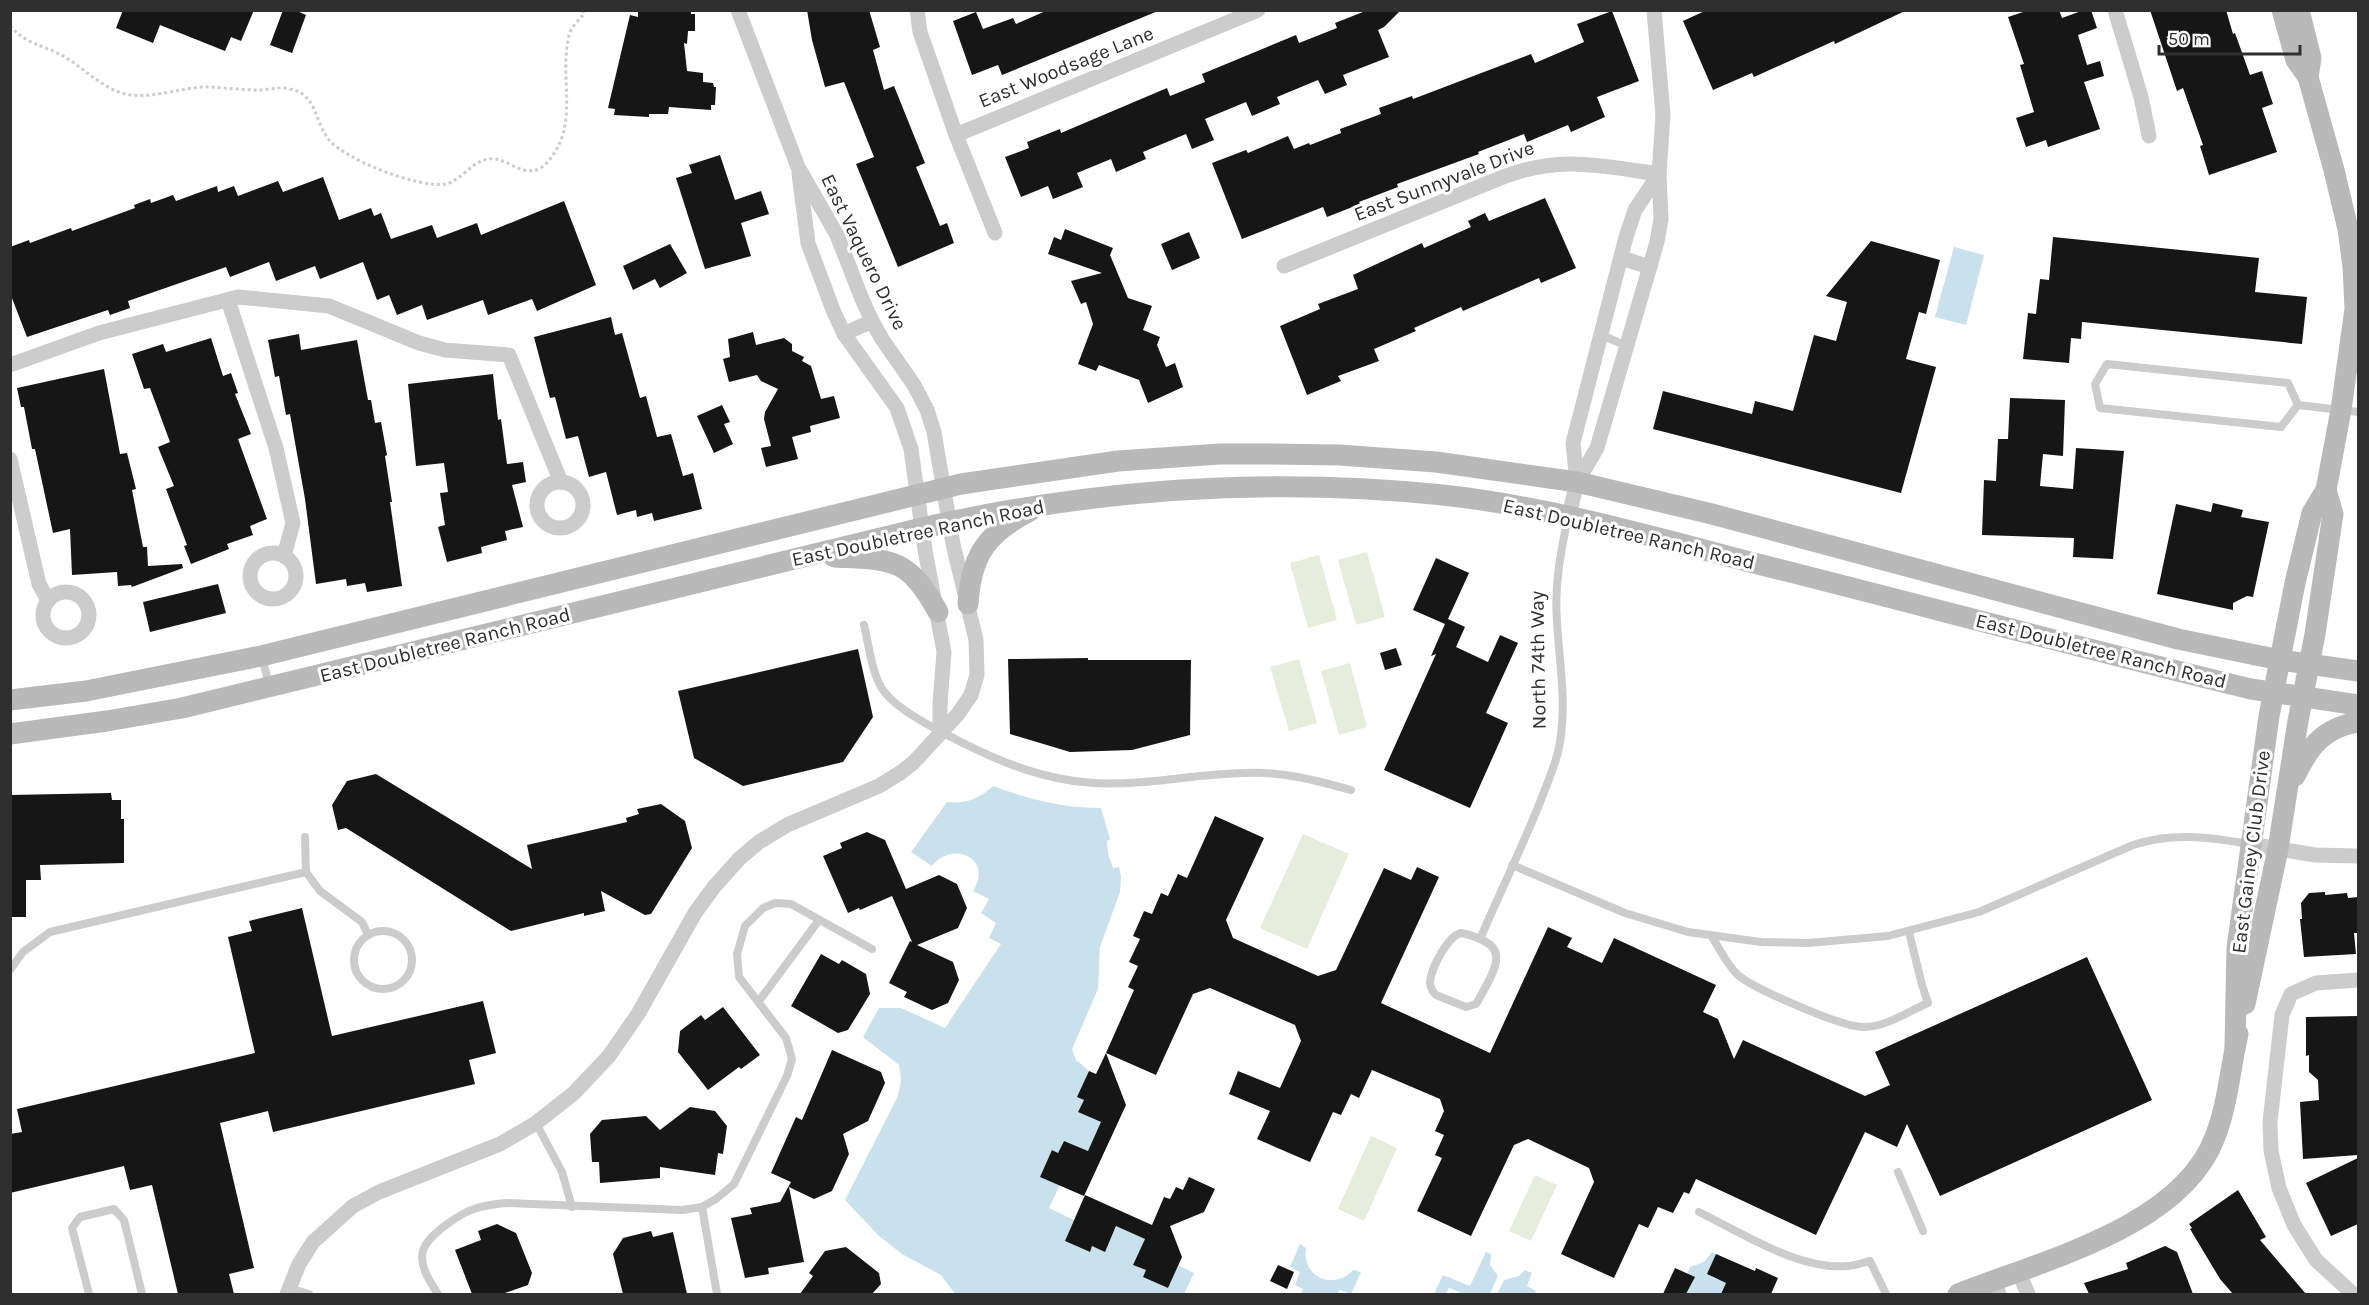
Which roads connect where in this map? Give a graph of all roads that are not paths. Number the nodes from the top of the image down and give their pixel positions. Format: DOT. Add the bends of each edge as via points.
graph roads {
  1 [pos="738,10"];
  2 [pos="917,10"];
  3 [pos="1258,10"];
  4 [pos="1654,10"];
  5 [pos="2115,10"];
  6 [pos="2282,10"];
  7 [pos="2299,10"];
  8 [pos="2308,77"];
  9 [pos="956,135"];
  10 [pos="2149,136"];
  11 [pos="798,166"];
  12 [pos="1659,174"];
  13 [pos="2353,229"];
  14 [pos="995,233"];
  15 [pos="1621,258"];
  16 [pos="1284,266"];
  17 [pos="1650,267"];
  18 [pos="228,300"];
  19 [pos="872,321"];
  20 [pos="844,334"];
  21 [pos="1601,336"];
  22 [pos="1628,346"];
  23 [pos="10,365"];
  24 [pos="904,370"];
  25 [pos="881,386"];
  26 [pos="2298,405"];
  27 [pos="2350,411"];
  28 [pos="10,459"];
  29 [pos="561,482"];
  30 [pos="1577,482"];
  31 [pos="944,487"];
  32 [pos="2326,490"];
  33 [pos="918,494"];
  34 [pos="1044,504"];
  35 [pos="1569,515"];
  36 [pos="950,522"];
  37 [pos="922,528"];
  38 [pos="284,556"];
  39 [pos="809,556"];
  40 [pos="48,600"];
  41 [pos="968,604"];
  42 [pos="938,612"];
  43 [pos="864,625"];
  44 [pos="261,656"];
  45 [pos="2280,660"];
  46 [pos="2310,665"];
  47 [pos="2358,671"];
  48 [pos="270,688"];
  49 [pos="2273,693"];
  50 [pos="2302,698"];
  51 [pos="10,700"];
  52 [pos="2358,705"];
  53 [pos="2358,722"];
  54 [pos="940,732"];
  55 [pos="10,734"];
  56 [pos="1351,790"];
  57 [pos="2288,790"];
  58 [pos="306,837"];
  59 [pos="2250,844"];
  60 [pos="2278,849"];
  61 [pos="2358,856"];
  62 [pos="1512,865"];
  63 [pos="306,872"];
  64 [pos="819,920"];
  65 [pos="1909,932"];
  66 [pos="368,935"];
  67 [pos="1712,937"];
  68 [pos="1480,939"];
  69 [pos="872,949"];
  70 [pos="10,970"];
  71 [pos="2358,980"];
  72 [pos="759,1001"];
  73 [pos="2235,1046"];
  74 [pos="536,1123"];
  75 [pos="1898,1172"];
  76 [pos="572,1207"];
  77 [pos="702,1207"];
  78 [pos="1699,1212"];
  79 [pos="1923,1231"];
  80 [pos="2018,1271"];
  81 [pos="1996,1287"];
  82 [pos="288,1291"];
  83 [pos="89,1294"];
  84 [pos="142,1294"];
  85 [pos="309,1294"];
  86 [pos="438,1294"];
  87 [pos="717,1294"];
  88 [pos="1886,1294"];
  89 [pos="1958,1294"];
  90 [pos="2028,1294"];
  91 [pos="2353,1294"];
  1 -- 11 [label="street, East Vaquero Drive"];
  2 -- 9 [label="street" via="920,32"];
  3 -- 9 [label="street, East Woodsage Lane"];
  4 -- 12 [label="street, North 74th Way" via="1663,115"];
  5 -- 10 [label="street"];
  6 -- 8 [label="main road" via="2296,60"];
  7 -- 8 [label="main road" via="2311,58"];
  8 -- 13 [label="main road"];
  9 -- 14 [label="street"];
  11 -- 19 [label="street, East Vaquero Drive" via="837,235"];
  11 -- 20 [label="street, East Vaquero Drive" via="808,243"];
  12 -- 15 [label="street, North 74th Way" via="1635,210"];
  12 -- 16 [label="street, East Sunnyvale Drive" via="1576,163 1536,166"];
  12 -- 17 [label="street, North 74th Way" via="1661,219"];
  13 -- 27 [label="main road" via="2355,309"];
  15 -- 17 [label="street"];
  15 -- 21 [label="street, North 74th Way"];
  17 -- 22 [label="street, North 74th Way"];
  18 -- 23 [label="street" via="99,333"];
  18 -- 29 [label="street" via="238,297 329,306 419,343 445,350 508,355"];
  18 -- 38 [label="street" via="276,447 293,523"];
  19 -- 20 [label="street"];
  19 -- 24 [label="street, East Vaquero Drive"];
  20 -- 25 [label="street, East Vaquero Drive"];
  21 -- 22 [label="lane"];
  21 -- 30 [label="street, North 74th Way" via="1573,442"];
  22 -- 30 [label="street, North 74th Way" via="1597,448"];
  24 -- 25 [label="street"];
  24 -- 31 [label="street, East Vaquero Drive" via="927,410"];
  25 -- 33 [label="street, East Vaquero Drive" via="897,408 911,449"];
  26 -- 26 [label="lane" via="2288,383 2107,364 2094,384 2100,408 2281,428"];
  26 -- 27 [label="lane"];
  27 -- 32 [label="main road"];
  28 -- 40 [label="street" via="39,584"];
  30 -- 31 [label="main road, East Doubletree Ranch Road" via="1436,462 1265,454 1118,461"];
  30 -- 35 [label="street, North 74th Way"];
  30 -- 45 [label="main road, East Doubletree Ranch Road" via="1712,514 2178,639"];
  31 -- 33 [label="main road, East Doubletree Ranch Road"];
  31 -- 36 [label="street, East Vaquero Drive"];
  32 -- 45 [label="main road, East Gainey Club Drive" via="2312,513"];
  32 -- 46 [label="main road, East Gainey Club Drive" via="2333,514"];
  33 -- 37 [label="street, East Vaquero Drive"];
  33 -- 44 [label="main road, East Doubletree Ranch Road"];
  34 -- 35 [label="main road, East Doubletree Ranch Road" via="1184,489 1291,488 1445,496"];
  34 -- 36 [label="main road, East Doubletree Ranch Road"];
  34 -- 41 [label="main road" via="1009,524 982,547 972,573"];
  35 -- 49 [label="main road, East Doubletree Ranch Road"];
  35 -- 62 [label="lane, North 74th Way" via="1556,589 1564,711 1561,739 1531,825"];
  36 -- 37 [label="main road, East Doubletree Ranch Road"];
  36 -- 41 [label="street, East Vaquero Drive"];
  37 -- 39 [label="main road, East Doubletree Ranch Road"];
  37 -- 42 [label="street, East Vaquero Drive"];
  39 -- 42 [label="main road" via="878,559 900,565 921,585"];
  39 -- 48 [label="main road, East Doubletree Ranch Road"];
  41 -- 54 [label="street, East Vaquero Drive" via="976,640 977,675 971,695"];
  42 -- 54 [label="street, East Vaquero Drive" via="944,652"];
  43 -- 54 [label="lane" via="885,693"];
  44 -- 48 [label="lane"];
  44 -- 51 [label="main road, East Doubletree Ranch Road" via="86,691"];
  45 -- 46 [label="main road, East Doubletree Ranch Road"];
  45 -- 49 [label="main road, East Gainey Club Drive"];
  46 -- 47 [label="main road, East Doubletree Ranch Road"];
  46 -- 50 [label="main road, East Gainey Club Drive"];
  48 -- 55 [label="main road, East Doubletree Ranch Road" via="154,714"];
  49 -- 50 [label="main road, East Doubletree Ranch Road"];
  49 -- 59 [label="main road, East Gainey Club Drive"];
  50 -- 52 [label="main road, East Doubletree Ranch Road"];
  50 -- 57 [label="main road, East Gainey Club Drive"];
  53 -- 57 [label="main road" via="2335,728 2319,738"];
  54 -- 56 [label="lane" via="1028,772 1073,781 1127,782 1265,773 1296,776"];
  54 -- 74 [label="street, East Vaquero Drive" via="915,762 900,773 879,786 787,825 739,859 695,913 639,1014 609,1056 574,1093"];
  57 -- 60 [label="main road, East Gainey Club Drive"];
  58 -- 63 [label="lane"];
  59 -- 60 [label="street"];
  59 -- 65 [label="lane" via="2191,836 2148,840 1979,912"];
  59 -- 73 [label="main road, East Gainey Club Drive" via="2237,948"];
  60 -- 61 [label="street" via="2332,857"];
  60 -- 73 [label="main road, East Gainey Club Drive"];
  62 -- 67 [label="lane" via="1625,913"];
  62 -- 68 [label="lane, North 74th Way"];
  63 -- 66 [label="lane" via="320,891 362,922"];
  63 -- 70 [label="lane" via="50,932 24,952"];
  64 -- 69 [label="lane"];
  64 -- 72 [label="lane"];
  64 -- 72 [label="lane" via="791,904 775,903 763,908 745,926 736,954 739,977"];
  65 -- 67 [label="lane" via="1808,944"];
  65 -- 67 [label="lane" via="1928,1003 1864,1028 1848,1025 1744,980"];
  66 -- 66 [label="lane" via="356,950 355,968 374,988 393,987 411,966 409,947 396,934 386,931"];
  68 -- 68 [label="lane" via="1461,933 1447,942 1430,982 1436,995 1460,1006 1476,1004 1497,959 1495,948"];
  71 -- 91 [label="street" via="2316,983 2291,994 2282,1015 2270,1122 2279,1188 2294,1225 2316,1260"];
  72 -- 77 [label="lane" via="786,1038 792,1059 734,1184"];
  73 -- 80 [label="main road, East Gainey Club Drive" via="2225,1108 2215,1138 2204,1161 2185,1185 2134,1222"];
  74 -- 76 [label="lane" via="562,1172"];
  74 -- 82 [label="street, East Vaquero Drive" via="500,1144 353,1206 313,1242"];
  75 -- 79 [label="lane"];
  76 -- 77 [label="lane"];
  76 -- 86 [label="lane" via="505,1203 477,1208 452,1221 431,1238 423,1251 426,1274"];
  77 -- 87 [label="lane"];
  78 -- 88 [label="lane" via="1792,1257 1823,1266 1870,1261"];
  80 -- 81 [label="main road, East Gainey Club Drive"];
  80 -- 90 [label="street"];
  81 -- 89 [label="main road, East Gainey Club Drive"];
  82 -- 85 [label="lane"];
  83 -- 84 [label="lane" via="72,1228 80,1217 114,1209 124,1220"];
}
